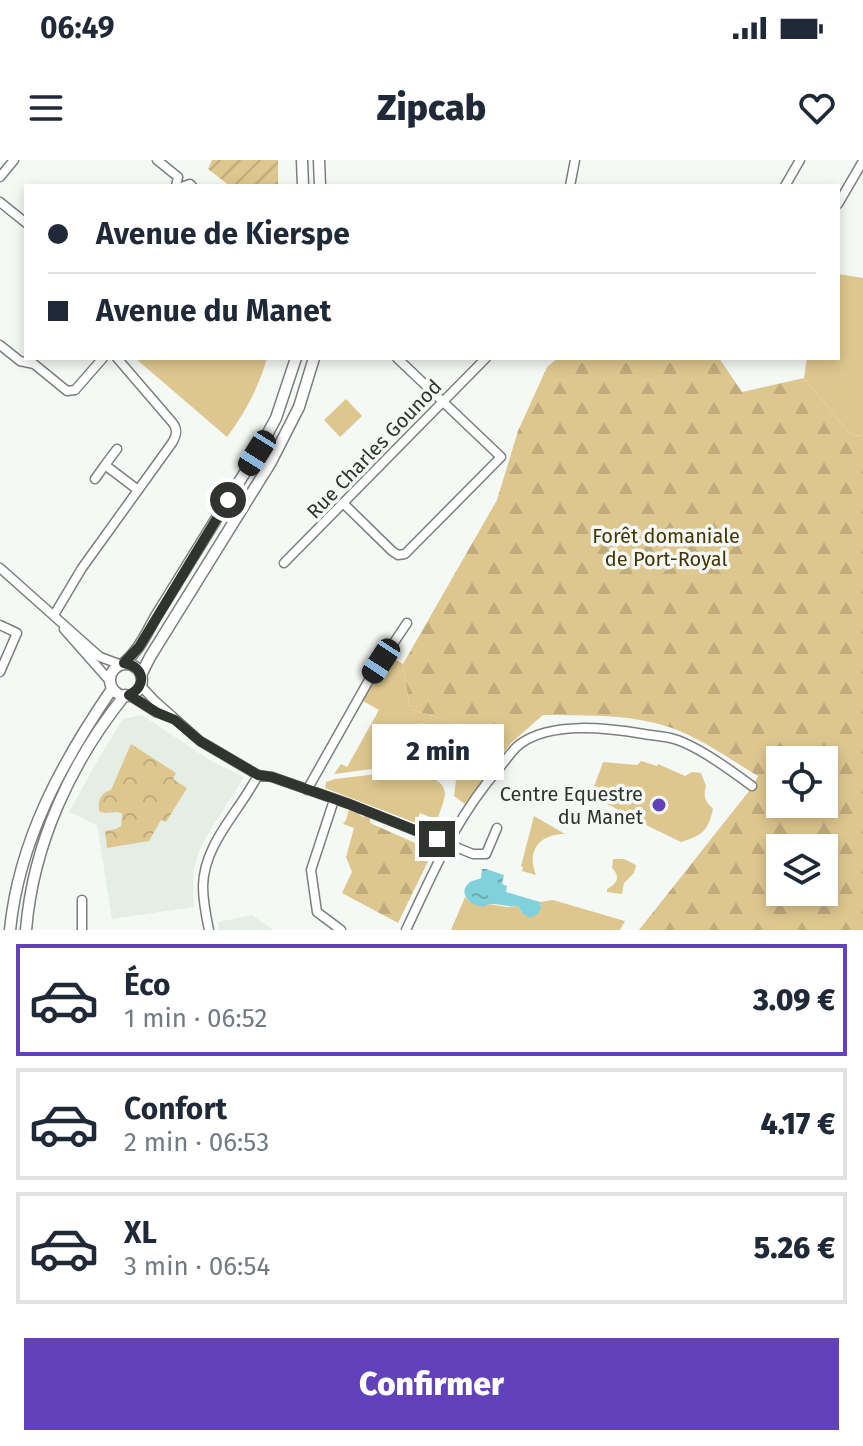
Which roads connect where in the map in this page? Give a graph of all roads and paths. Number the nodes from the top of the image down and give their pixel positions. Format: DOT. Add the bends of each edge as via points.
graph roads {
  1 [pos="14,160"];
  2 [pos="157,160"];
  3 [pos="302,160"];
  4 [pos="319,160"];
  5 [pos="575,160"];
  6 [pos="800,160"];
  7 [pos="863,161"];
  8 [pos="0,177"];
  9 [pos="176,184"];
  10 [pos="303,184"];
  11 [pos="320,184"];
  12 [pos="570,184"];
  13 [pos="786,184"];
  14 [pos="840,201"];
  15 [pos="0,202"];
  16 [pos="24,221"];
  17 [pos="0,345"];
  18 [pos="101,360"];
  19 [pos="119,360"];
  20 [pos="295,360"];
  21 [pos="313,360"];
  22 [pos="398,360"];
  23 [pos="484,360"];
  24 [pos="36,361"];
  25 [pos="443,401"];
  26 [pos="117,449"];
  27 [pos="105,465"];
  28 [pos="95,479"];
  29 [pos="138,490"];
  30 [pos="343,503"];
  31 [pos="284,563"];
  32 [pos="0,568"];
  33 [pos="54,615"];
  34 [pos="407,623"];
  35 [pos="0,625"];
  36 [pos="122,664"];
  37 [pos="0,672"];
  38 [pos="141,680"];
  39 [pos="111,685"];
  40 [pos="127,695"];
  41 [pos="175,720"];
  42 [pos="258,775"];
  43 [pos="752,786"];
  44 [pos="307,790"];
  45 [pos="334,800"];
  46 [pos="497,828"];
  47 [pos="447,843"];
  48 [pos="82,900"];
  49 [pos="10,930"];
  50 [pos="26,930"];
  51 [pos="82,930"];
  52 [pos="209,930"];
  53 [pos="341,930"];
  54 [pos="406,930"];
  1 -- 8 [label="street"];
  2 -- 9 [label="street" via="178,177"];
  3 -- 10 [label="main road"];
  4 -- 11 [label="main road"];
  5 -- 12 [label="street"];
  6 -- 13 [label="street"];
  7 -- 14 [label="street"];
  15 -- 16 [label="street"];
  17 -- 24 [label="street" via="20,361"];
  18 -- 24 [label="street" via="71,392"];
  19 -- 29 [label="street" via="177,433"];
  20 -- 36 [label="main road" via="276,418 257,453 139,647"];
  21 -- 38 [label="main road" via="299,407 271,462 150,657"];
  22 -- 25 [label="street"];
  23 -- 25 [label="street, Rue Charles Gounod"];
  25 -- 30 [label="street, Rue Charles Gounod"];
  25 -- 30 [label="street" via="501,457 405,554 392,551"];
  26 -- 27 [label="street"];
  27 -- 28 [label="street"];
  27 -- 29 [label="street"];
  29 -- 33 [label="street"];
  30 -- 31 [label="street, Rue Charles Gounod"];
  32 -- 33 [label="street"];
  33 -- 36 [label="street" via="100,657"];
  33 -- 39 [label="street"];
  34 -- 44 [label="street"];
  35 -- 37 [label="street" via="17,633"];
  36 -- 38 [label="main road" via="135,666"];
  36 -- 39 [label="main road" via="110,676"];
  38 -- 40 [label="main road"];
  38 -- 41 [label="street" via="149,696"];
  39 -- 40 [label="main road"];
  39 -- 49 [label="main road" via="41,810 22,864"];
  40 -- 41 [label="street"];
  40 -- 50 [label="main road" via="107,718 58,804 36,868"];
  41 -- 42 [label="street"];
  42 -- 44 [label="street"];
  42 -- 52 [label="street" via="206,866 203,889"];
  43 -- 47 [label="street" via="676,740 614,729 545,732 519,745 467,809"];
  44 -- 45 [label="street"];
  45 -- 47 [label="street"];
  45 -- 53 [label="street" via="311,870 317,912"];
  46 -- 47 [label="street" via="486,854"];
  47 -- 54 [label="street"];
  48 -- 51 [label="street"];
}
